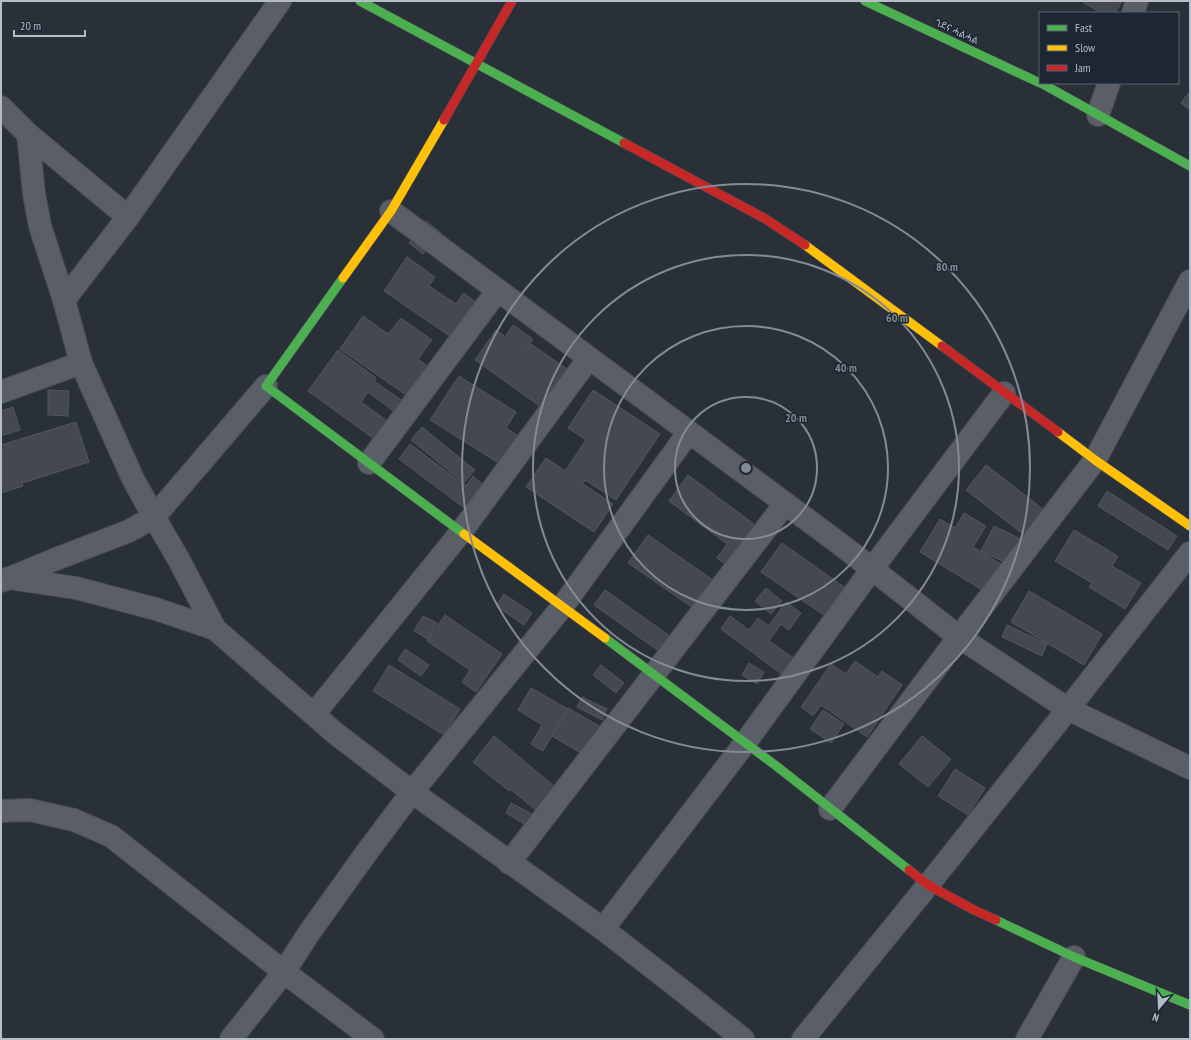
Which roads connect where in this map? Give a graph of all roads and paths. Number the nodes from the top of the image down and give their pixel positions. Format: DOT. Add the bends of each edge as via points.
graph roads {
  1 [pos="280,1"];
  2 [pos="360,1"];
  3 [pos="512,1"];
  4 [pos="865,1"];
  5 [pos="1137,1"];
  6 [pos="1133,12"];
  7 [pos="477,64"];
  8 [pos="1039,83"];
  9 [pos="1042,84"];
  10 [pos="1109,84"];
  11 [pos="1098,114"];
  12 [pos="5,118"];
  13 [pos="28,134"];
  14 [pos="1190,166"];
  15 [pos="391,211"];
  16 [pos="128,217"];
  17 [pos="1190,281"];
  18 [pos="498,290"];
  19 [pos="64,300"];
  20 [pos="590,358"];
  21 [pos="81,363"];
  22 [pos="266,386"];
  23 [pos="1,392"];
  24 [pos="1004,392"];
  25 [pos="689,432"];
  26 [pos="1095,460"];
  27 [pos="369,463"];
  28 [pos="785,504"];
  29 [pos="154,517"];
  30 [pos="1190,526"];
  31 [pos="461,532"];
  32 [pos="1190,553"];
  33 [pos="872,569"];
  34 [pos="5,579"];
  35 [pos="562,607"];
  36 [pos="215,629"];
  37 [pos="959,637"];
  38 [pos="653,675"];
  39 [pos="1068,709"];
  40 [pos="314,714"];
  41 [pos="745,743"];
  42 [pos="1190,768"];
  43 [pos="412,792"];
  44 [pos="830,809"];
  45 [pos="1,811"];
  46 [pos="509,863"];
  47 [pos="928,885"];
  48 [pos="603,929"];
  49 [pos="1074,957"];
  50 [pos="284,972"];
  51 [pos="1190,1005"];
  52 [pos="231,1039"];
  53 [pos="373,1039"];
  54 [pos="742,1039"];
  55 [pos="802,1039"];
  56 [pos="1027,1039"];
  1 -- 16 [label="street"];
  2 -- 7 [label="street"];
  3 -- 7 [label="street"];
  4 -- 8 [label="street, ጎደና ሓልሓል"];
  5 -- 6 [label="street"];
  7 -- 15 [label="street"];
  7 -- 24 [label="street" via="764,218 807,246"];
  9 -- 11 [label="street, ጎደና ሓልሓል"];
  10 -- 11 [label="street"];
  11 -- 14 [label="street, ጎደና ሓልሓል"];
  12 -- 13 [label="street"];
  13 -- 16 [label="street"];
  13 -- 19 [label="street" via="40,226"];
  15 -- 18 [label="street"];
  15 -- 22 [label="street"];
  16 -- 19 [label="street"];
  17 -- 26 [label="street"];
  18 -- 20 [label="street"];
  18 -- 27 [label="street"];
  19 -- 21 [label="street"];
  20 -- 25 [label="street"];
  20 -- 31 [label="street"];
  21 -- 23 [label="street"];
  21 -- 29 [label="street" via="133,479"];
  22 -- 27 [label="street"];
  22 -- 29 [label="street"];
  24 -- 26 [label="street"];
  24 -- 33 [label="street"];
  25 -- 28 [label="street"];
  25 -- 35 [label="street"];
  26 -- 30 [label="street"];
  26 -- 37 [label="street"];
  27 -- 31 [label="street"];
  28 -- 33 [label="street"];
  28 -- 38 [label="street"];
  29 -- 34 [label="street" via="129,531"];
  29 -- 36 [label="street"];
  31 -- 35 [label="street"];
  31 -- 40 [label="street"];
  32 -- 39 [label="street"];
  33 -- 37 [label="street"];
  33 -- 41 [label="street"];
  34 -- 36 [label="street" via="76,588 156,609"];
  35 -- 38 [label="street"];
  35 -- 43 [label="street"];
  36 -- 40 [label="street"];
  37 -- 39 [label="street"];
  37 -- 44 [label="street"];
  38 -- 41 [label="street"];
  38 -- 46 [label="street"];
  39 -- 42 [label="street"];
  39 -- 47 [label="street"];
  40 -- 43 [label="street"];
  41 -- 44 [label="street"];
  41 -- 48 [label="street"];
  43 -- 46 [label="street"];
  43 -- 50 [label="street" via="309,933"];
  44 -- 47 [label="street"];
  45 -- 50 [label="street" via="30,810 74,820 111,836"];
  46 -- 48 [label="street"];
  47 -- 49 [label="street" via="974,910"];
  47 -- 55 [label="street"];
  48 -- 54 [label="street"];
  49 -- 51 [label="street"];
  49 -- 56 [label="street"];
  50 -- 52 [label="street"];
  50 -- 53 [label="street"];
}
